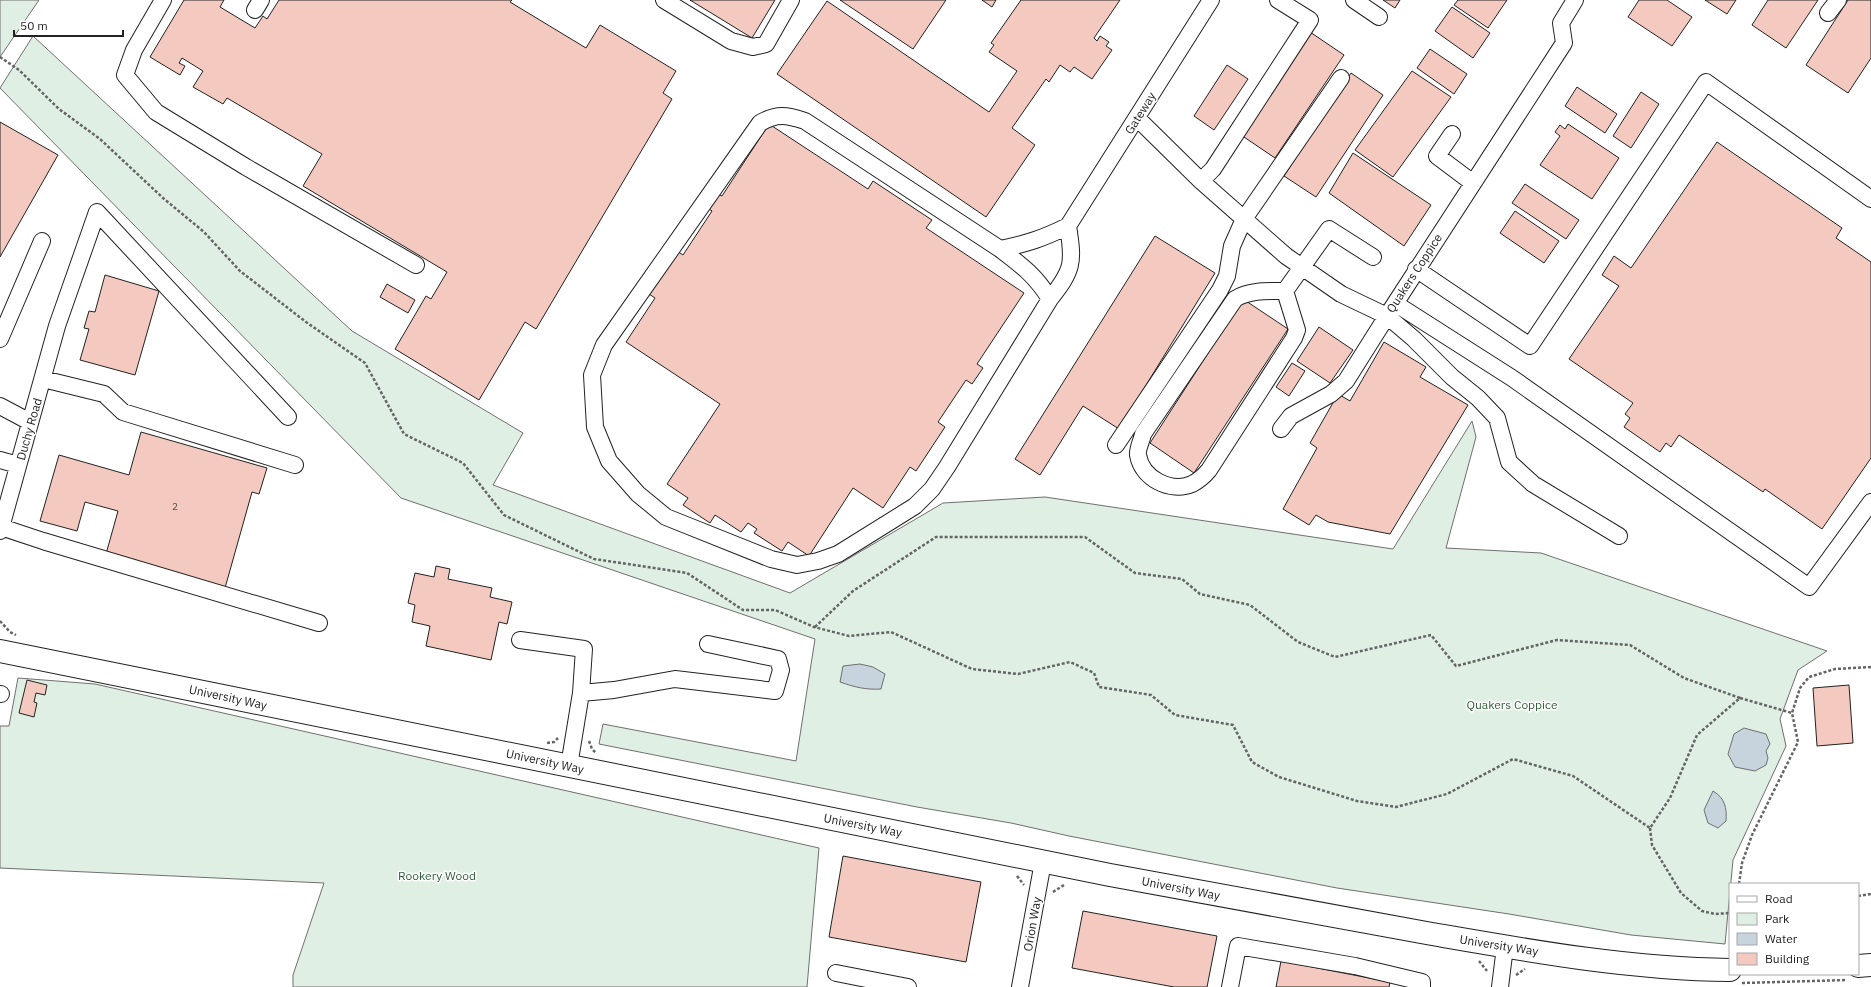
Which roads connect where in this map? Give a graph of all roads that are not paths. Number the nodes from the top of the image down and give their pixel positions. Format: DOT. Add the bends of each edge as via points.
graph roads {
  1 [pos="163,0"];
  2 [pos="664,0"];
  3 [pos="791,0"];
  4 [pos="1211,0"];
  5 [pos="1278,0"];
  6 [pos="1354,0"];
  7 [pos="1576,0"];
  8 [pos="1838,0"];
  9 [pos="1828,13"];
  10 [pos="1379,17"];
  11 [pos="1341,78"];
  12 [pos="1137,118"];
  13 [pos="1452,134"];
  14 [pos="1201,181"];
  15 [pos="1473,183"];
  16 [pos="1871,198"];
  17 [pos="1244,219"];
  18 [pos="1068,226"];
  19 [pos="42,241"];
  20 [pos="1000,249"];
  21 [pos="1373,257"];
  22 [pos="416,265"];
  23 [pos="1302,268"];
  24 [pos="1416,270"];
  25 [pos="1285,291"];
  26 [pos="1050,299"];
  27 [pos="1391,310"];
  28 [pos="0,339"];
  29 [pos="42,379"];
  30 [pos="0,406"];
  31 [pos="288,417"];
  32 [pos="30,422"];
  33 [pos="1281,429"];
  34 [pos="1116,445"];
  35 [pos="0,460"];
  36 [pos="18,465"];
  37 [pos="295,465"];
  38 [pos="1871,502"];
  39 [pos="1,529"];
  40 [pos="1619,536"];
  41 [pos="319,623"];
  42 [pos="520,640"];
  43 [pos="708,644"];
  44 [pos="0,651"];
  45 [pos="580,693"];
  46 [pos="569,766"];
  47 [pos="1043,862"];
  48 [pos="1506,947"];
  49 [pos="1871,965"];
  50 [pos="1859,966"];
  51 [pos="1729,970"];
  52 [pos="836,973"];
  53 [pos="908,987"];
  54 [pos="1020,987"];
  55 [pos="1230,987"];
  56 [pos="1422,987"];
  57 [pos="1500,987"];
  1 -- 22 [label="street" via="134,50 125,75 156,112"];
  2 -- 3 [label="street" via="731,41 753,47 766,44"];
  4 -- 12 [label="street, Gateway"];
  5 -- 14 [label="street" via="1310,20 1213,168"];
  6 -- 10 [label="street"];
  7 -- 15 [label="street, Quakers Coppice" via="1561,23 1564,43"];
  8 -- 9 [label="street"];
  11 -- 17 [label="street"];
  12 -- 14 [label="street, Quakers Coppice"];
  12 -- 18 [label="street, Gateway"];
  13 -- 15 [label="street" via="1437,156"];
  14 -- 17 [label="street, Quakers Coppice"];
  15 -- 24 [label="street, Quakers Coppice"];
  16 -- 24 [label="street" via="1706,82 1530,346"];
  17 -- 23 [label="street, Quakers Coppice"];
  17 -- 34 [label="street" via="1232,246 1227,276 1220,290"];
  18 -- 20 [label="street" via="1026,244"];
  18 -- 26 [label="street" via="1072,248 1071,262 1066,279"];
  19 -- 28 [label="street"];
  20 -- 26 [label="street" via="1040,282"];
  20 -- 26 [label="street" via="805,121 787,116 771,117 760,123 604,345 592,375 595,427 609,461 638,494 673,520 771,559 797,565 838,554 915,506 932,489"];
  21 -- 23 [label="street" via="1329,229"];
  23 -- 25 [label="street"];
  23 -- 27 [label="street, Quakers Coppice" via="1341,294"];
  24 -- 27 [label="street, Quakers Coppice"];
  25 -- 25 [label="street" via="1297,330 1294,338 1209,470 1191,484 1178,486 1167,485 1152,478 1143,468 1138,454 1143,434 1235,299 1242,294"];
  27 -- 33 [label="street" via="1346,380 1331,394 1291,416"];
  27 -- 38 [label="street" via="1512,378 1809,587"];
  27 -- 40 [label="street" via="1414,340 1497,418 1509,462 1533,484"];
  29 -- 31 [label="street, Duchy Road" via="57,326 97,212"];
  29 -- 32 [label="street, Duchy Road"];
  29 -- 37 [label="street" via="104,394 123,412"];
  30 -- 32 [label="street"];
  32 -- 36 [label="street, Duchy Road"];
  35 -- 36 [label="street"];
  36 -- 39 [label="street, Duchy Road"];
  39 -- 41 [label="street"];
  42 -- 45 [label="street" via="584,649"];
  43 -- 45 [label="street" via="778,659 781,670 775,691 675,679"];
  44 -- 46 [label="highway, University Way"];
  45 -- 46 [label="street"];
  46 -- 47 [label="highway, University Way"];
  47 -- 48 [label="highway, University Way"];
  47 -- 54 [label="street, Orion Way"];
  48 -- 51 [label="highway, University Way" via="1622,963"];
  48 -- 57 [label="street"];
  49 -- 50 [label="highway"];
  52 -- 53 [label="street"];
  55 -- 56 [label="street" via="1238,946 1355,966 1422,982"];
}
